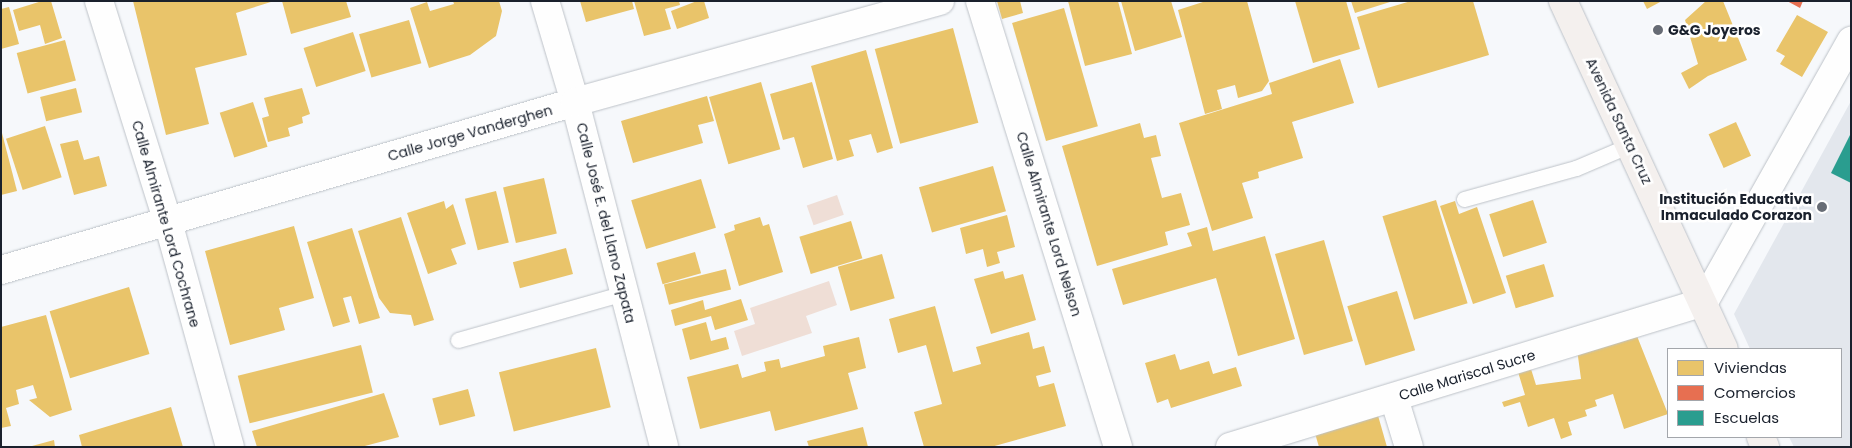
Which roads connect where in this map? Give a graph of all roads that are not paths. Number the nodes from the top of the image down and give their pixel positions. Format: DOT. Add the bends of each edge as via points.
graph roads {
  1 [pos="99,1"];
  2 [pos="545,1"];
  3 [pos="940,1"];
  4 [pos="980,1"];
  5 [pos="1563,1"];
  6 [pos="1851,41"];
  7 [pos="575,102"];
  8 [pos="1630,145"];
  9 [pos="1464,199"];
  10 [pos="168,222"];
  11 [pos="1,270"];
  12 [pos="624,293"];
  13 [pos="1704,302"];
  14 [pos="458,340"];
  15 [pos="1724,348"];
  16 [pos="1394,398"];
  17 [pos="230,447"];
  18 [pos="664,447"];
  19 [pos="1118,447"];
  20 [pos="1230,447"];
  21 [pos="1409,447"];
  1 -- 10 [label="street, Calle Almirante Lord Cochrane"];
  2 -- 7 [label="street, Calle José E. del Llano Zapata"];
  3 -- 7 [label="street, Calle Jorge Vanderghen"];
  4 -- 19 [label="street, Calle Almirante Lord Nelson"];
  5 -- 8 [label="main road, Avenida Santa Cruz"];
  6 -- 13 [label="street"];
  7 -- 10 [label="street, Calle Jorge Vanderghen"];
  7 -- 12 [label="street, Calle José E. del Llano Zapata"];
  8 -- 9 [label="lane" via="1576,168"];
  8 -- 13 [label="main road, Avenida Santa Cruz"];
  10 -- 11 [label="street, Calle Jorge Vanderghen"];
  10 -- 17 [label="street, Calle Almirante Lord Cochrane"];
  12 -- 14 [label="lane"];
  12 -- 18 [label="street, Calle José E. del Llano Zapata"];
  13 -- 15 [label="main road, Avenida Santa Cruz"];
  13 -- 16 [label="street, Calle Mariscal Sucre"];
  16 -- 20 [label="street, Calle Mariscal Sucre"];
  16 -- 21 [label="street"];
}
